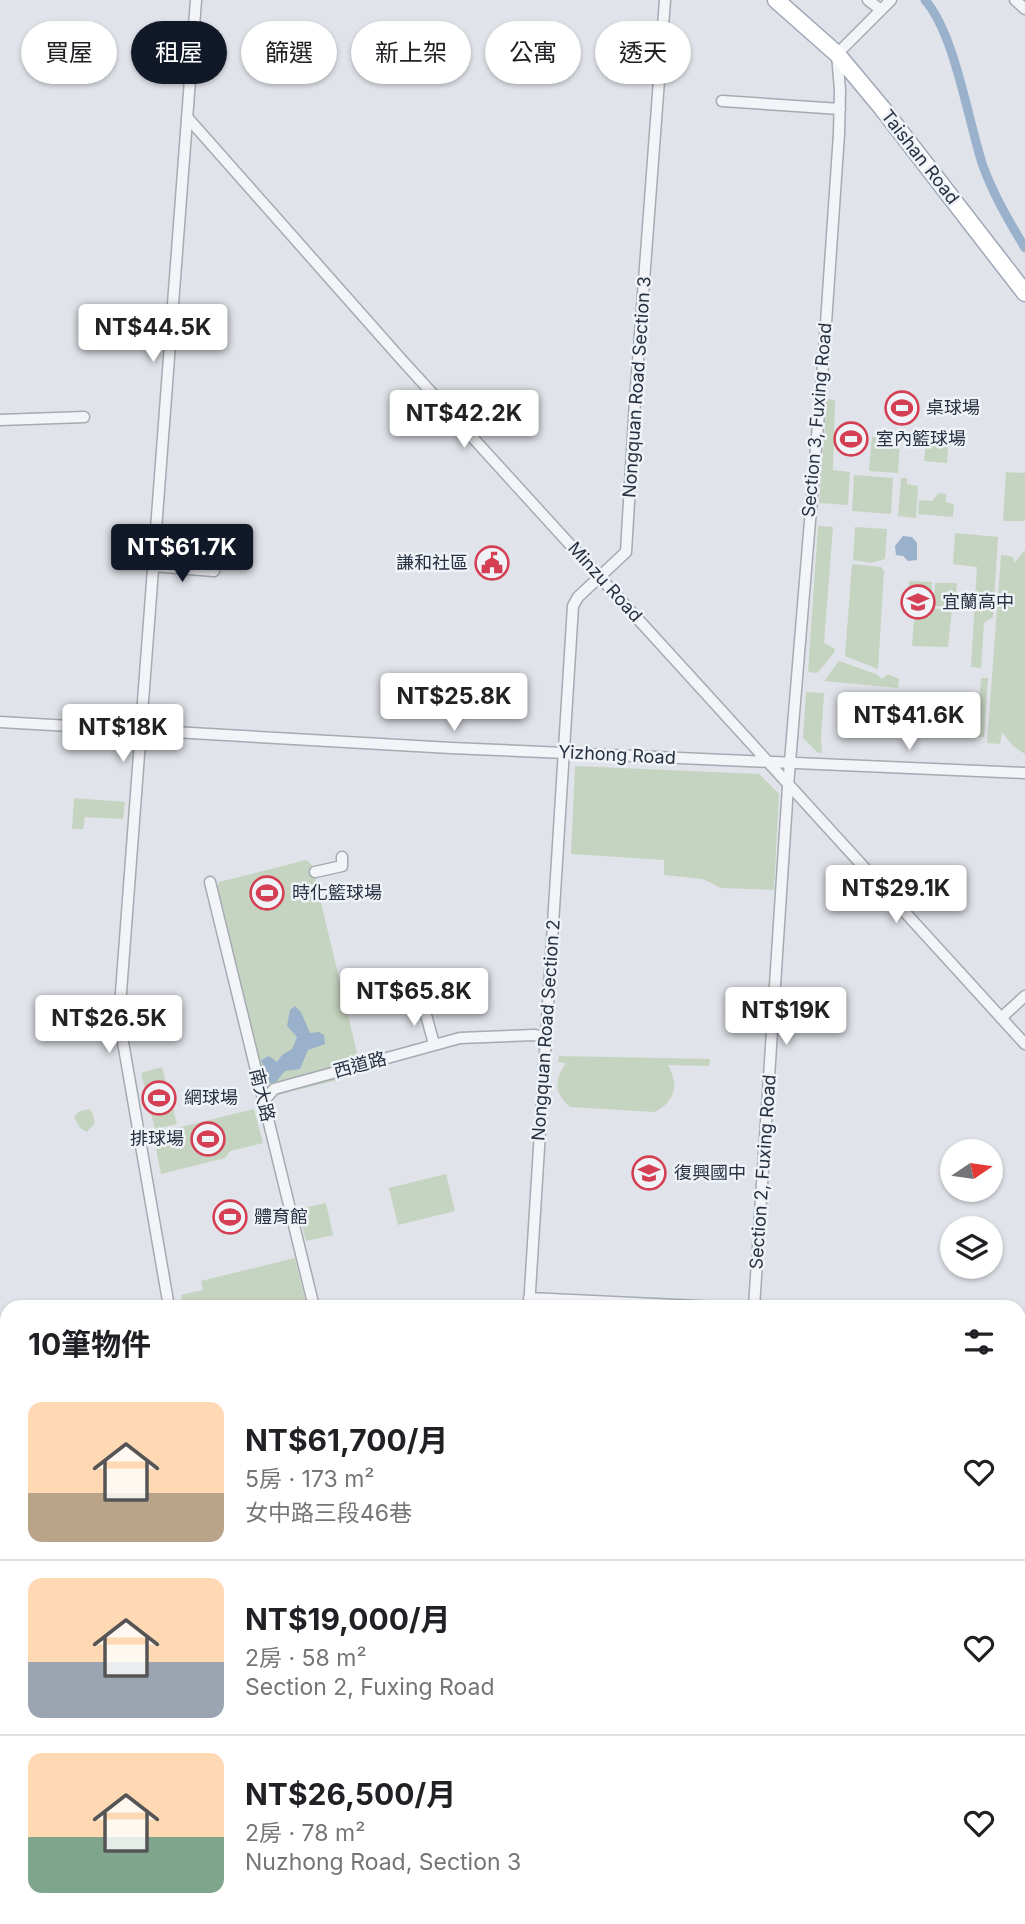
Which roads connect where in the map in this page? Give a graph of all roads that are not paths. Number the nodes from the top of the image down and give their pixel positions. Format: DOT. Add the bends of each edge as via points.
graph roads {
  1 [pos="195,0"];
  2 [pos="665,0"];
  3 [pos="776,0"];
  4 [pos="868,0"];
  5 [pos="891,0"];
  6 [pos="1015,0"];
  7 [pos="1025,9"];
  8 [pos="881,10"];
  9 [pos="837,54"];
  10 [pos="722,101"];
  11 [pos="840,109"];
  12 [pos="187,117"];
  13 [pos="1025,293"];
  14 [pos="84,417"];
  15 [pos="0,420"];
  16 [pos="153,566"];
  17 [pos="214,571"];
  18 [pos="601,577"];
  19 [pos="0,722"];
  20 [pos="141,731"];
  21 [pos="564,752"];
  22 [pos="791,761"];
  23 [pos="767,762"];
  24 [pos="1025,772"];
  25 [pos="788,786"];
  26 [pos="342,857"];
  27 [pos="316,872"];
  28 [pos="210,882"];
  29 [pos="1025,996"];
  30 [pos="423,1004"];
  31 [pos="1001,1018"];
  32 [pos="546,1037"];
  33 [pos="434,1044"];
  34 [pos="1025,1044"];
  35 [pos="263,1102"];
  36 [pos="168,1300"];
  37 [pos="312,1300"];
  38 [pos="529,1300"];
  39 [pos="754,1300"];
  1 -- 12 [label="street"];
  2 -- 18 [label="street, Nongquan Road Section 3" via="626,552"];
  3 -- 9 [label="main road, Taishan Road"];
  4 -- 8 [label="street"];
  5 -- 8 [label="street"];
  6 -- 7 [label="street"];
  8 -- 9 [label="street"];
  9 -- 11 [label="street, Section 3, Fuxing Road"];
  9 -- 13 [label="main road, Taishan Road"];
  10 -- 11 [label="street"];
  11 -- 22 [label="street, Section 3, Fuxing Road"];
  12 -- 16 [label="street"];
  12 -- 18 [label="street, Minzu Road"];
  14 -- 15 [label="street"];
  16 -- 17 [label="street"];
  16 -- 20 [label="street"];
  18 -- 21 [label="street, Nongquan Road Section 3" via="573,606"];
  18 -- 23 [label="street, Minzu Road"];
  19 -- 20 [label="street, Yizhong Road"];
  20 -- 21 [label="street, Yizhong Road"];
  20 -- 36 [label="street" via="120,1028"];
  21 -- 23 [label="street, Yizhong Road"];
  21 -- 32 [label="street, Nongquan Road Section 2"];
  22 -- 23 [label="street, Yizhong Road"];
  22 -- 24 [label="street, Yizhong Road"];
  22 -- 25 [label="street, Section 3, Fuxing Road"];
  23 -- 25 [label="street, Minzu Road"];
  25 -- 31 [label="street, Minzu Road"];
  25 -- 39 [label="street, Section 2, Fuxing Road"];
  26 -- 27 [label="street" via="342,866"];
  28 -- 35 [label="street, 南大路"];
  29 -- 31 [label="street"];
  30 -- 33 [label="street"];
  31 -- 34 [label="street, Minzu Road"];
  32 -- 33 [label="street, 西道路" via="460,1038"];
  32 -- 38 [label="street, Nongquan Road Section 2"];
  33 -- 35 [label="street, 西道路" via="274,1089"];
  35 -- 37 [label="street, 南大路"];
}
